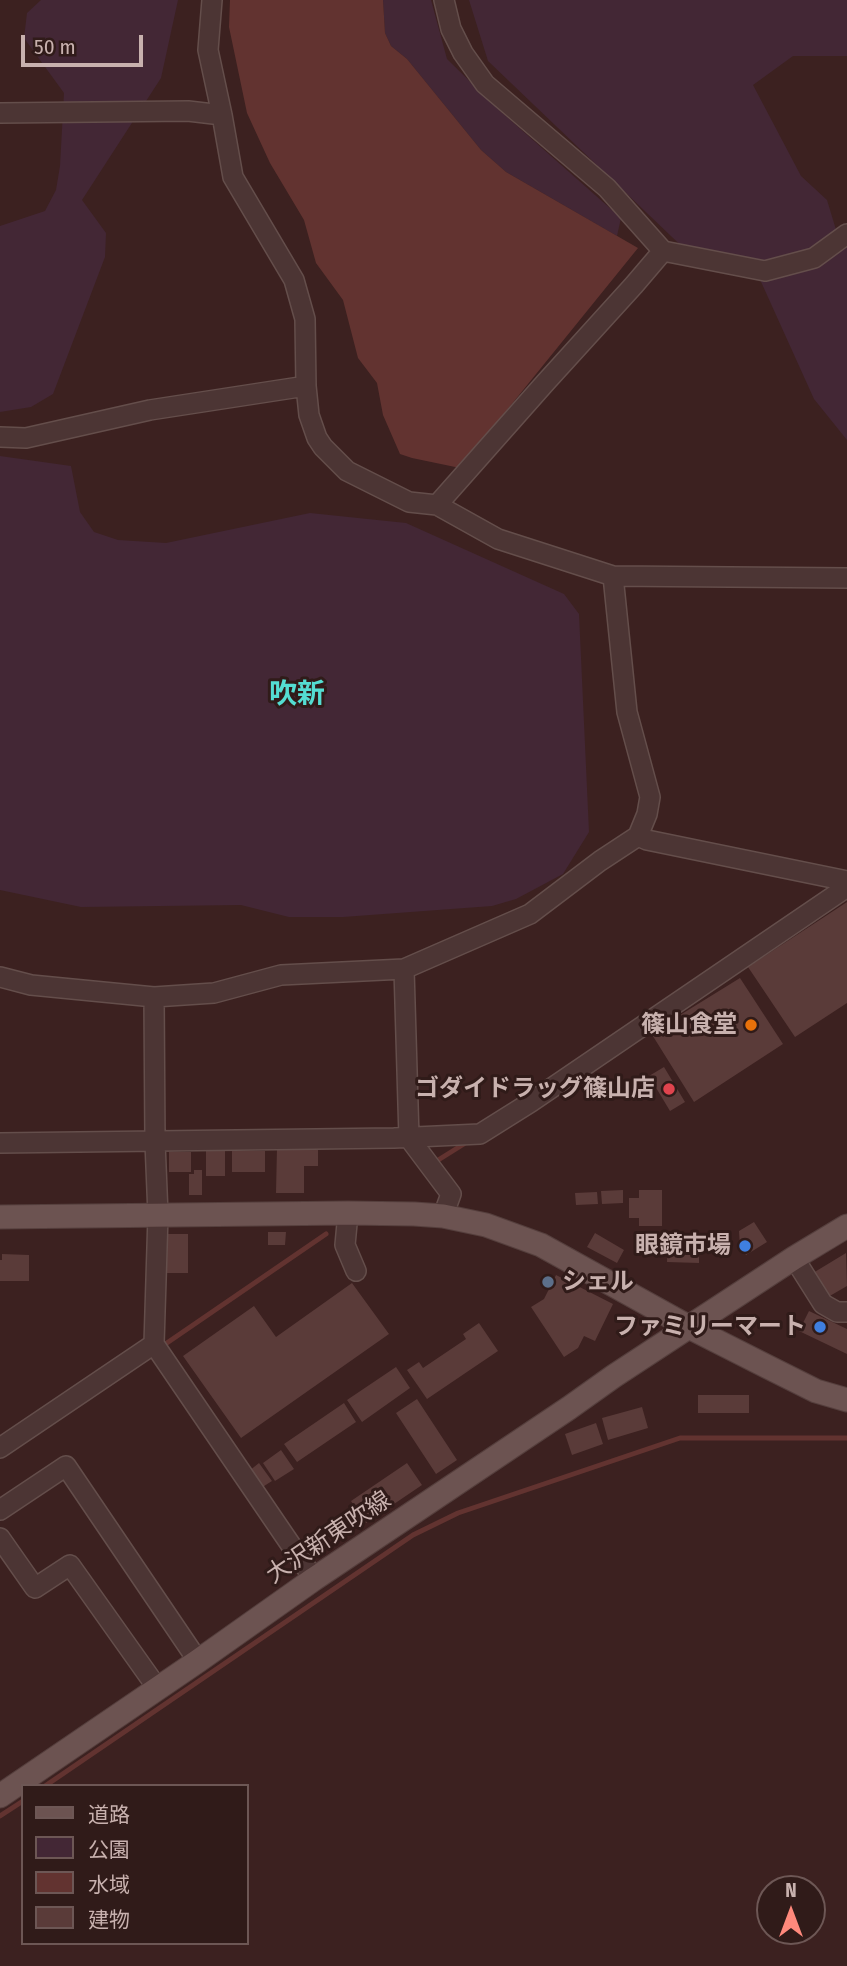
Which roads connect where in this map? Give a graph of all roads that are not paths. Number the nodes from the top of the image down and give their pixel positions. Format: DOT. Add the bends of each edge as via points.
graph roads {
  1 [pos="212,0"];
  2 [pos="444,0"];
  3 [pos="0,113"];
  4 [pos="222,115"];
  5 [pos="847,234"];
  6 [pos="663,251"];
  7 [pos="306,386"];
  8 [pos="0,437"];
  9 [pos="437,505"];
  10 [pos="612,576"];
  11 [pos="847,578"];
  12 [pos="638,836"];
  13 [pos="847,881"];
  14 [pos="847,887"];
  15 [pos="404,969"];
  16 [pos="0,977"];
  17 [pos="154,997"];
  18 [pos="409,1138"];
  19 [pos="155,1142"];
  20 [pos="0,1143"];
  21 [pos="348,1213"];
  22 [pos="158,1215"];
  23 [pos="443,1216"];
  24 [pos="0,1217"];
  25 [pos="844,1234"];
  26 [pos="794,1258"];
  27 [pos="356,1271"];
  28 [pos="847,1312"];
  29 [pos="689,1327"];
  30 [pos="154,1344"];
  31 [pos="847,1400"];
  32 [pos="0,1448"];
  33 [pos="0,1510"];
  34 [pos="0,1538"];
  35 [pos="313,1579"];
  36 [pos="198,1661"];
  37 [pos="158,1689"];
  38 [pos="0,1796"];
  1 -- 4 [label="street" via="208,50"];
  2 -- 6 [label="street" via="451,29 485,84 607,188"];
  3 -- 4 [label="street" via="188,111"];
  4 -- 7 [label="street" via="233,177 294,280 305,319"];
  5 -- 6 [label="street" via="814,258 765,271"];
  6 -- 9 [label="street"];
  7 -- 8 [label="street" via="150,410 26,438"];
  7 -- 9 [label="street" via="317,438 348,471 409,502"];
  9 -- 10 [label="street" via="498,539"];
  10 -- 11 [label="street"];
  10 -- 12 [label="street" via="627,712 650,797"];
  12 -- 13 [label="street"];
  12 -- 15 [label="street" via="530,914"];
  14 -- 18 [label="street" via="480,1134"];
  15 -- 17 [label="street" via="281,975 214,993"];
  15 -- 18 [label="street"];
  16 -- 17 [label="street" via="31,985"];
  17 -- 19 [label="street"];
  18 -- 19 [label="street"];
  18 -- 23 [label="street" via="451,1194"];
  19 -- 20 [label="street"];
  19 -- 22 [label="street"];
  21 -- 22 [label="main road"];
  21 -- 23 [label="main road"];
  21 -- 27 [label="street" via="345,1245"];
  22 -- 24 [label="main road"];
  22 -- 30 [label="street"];
  23 -- 29 [label="main road" via="486,1225 541,1245"];
  25 -- 26 [label="main road, 大沢新東吹線"];
  26 -- 28 [label="street" via="824,1304"];
  26 -- 29 [label="main road, 大沢新東吹線"];
  29 -- 31 [label="main road" via="816,1391"];
  29 -- 35 [label="main road, 大沢新東吹線"];
  30 -- 32 [label="street"];
  30 -- 35 [label="street"];
  33 -- 36 [label="street" via="66,1466"];
  34 -- 37 [label="street" via="35,1588 70,1565"];
  35 -- 36 [label="main road, 大沢新東吹線"];
  36 -- 37 [label="main road, 大沢新東吹線"];
  37 -- 38 [label="main road, 大沢新東吹線"];
}
